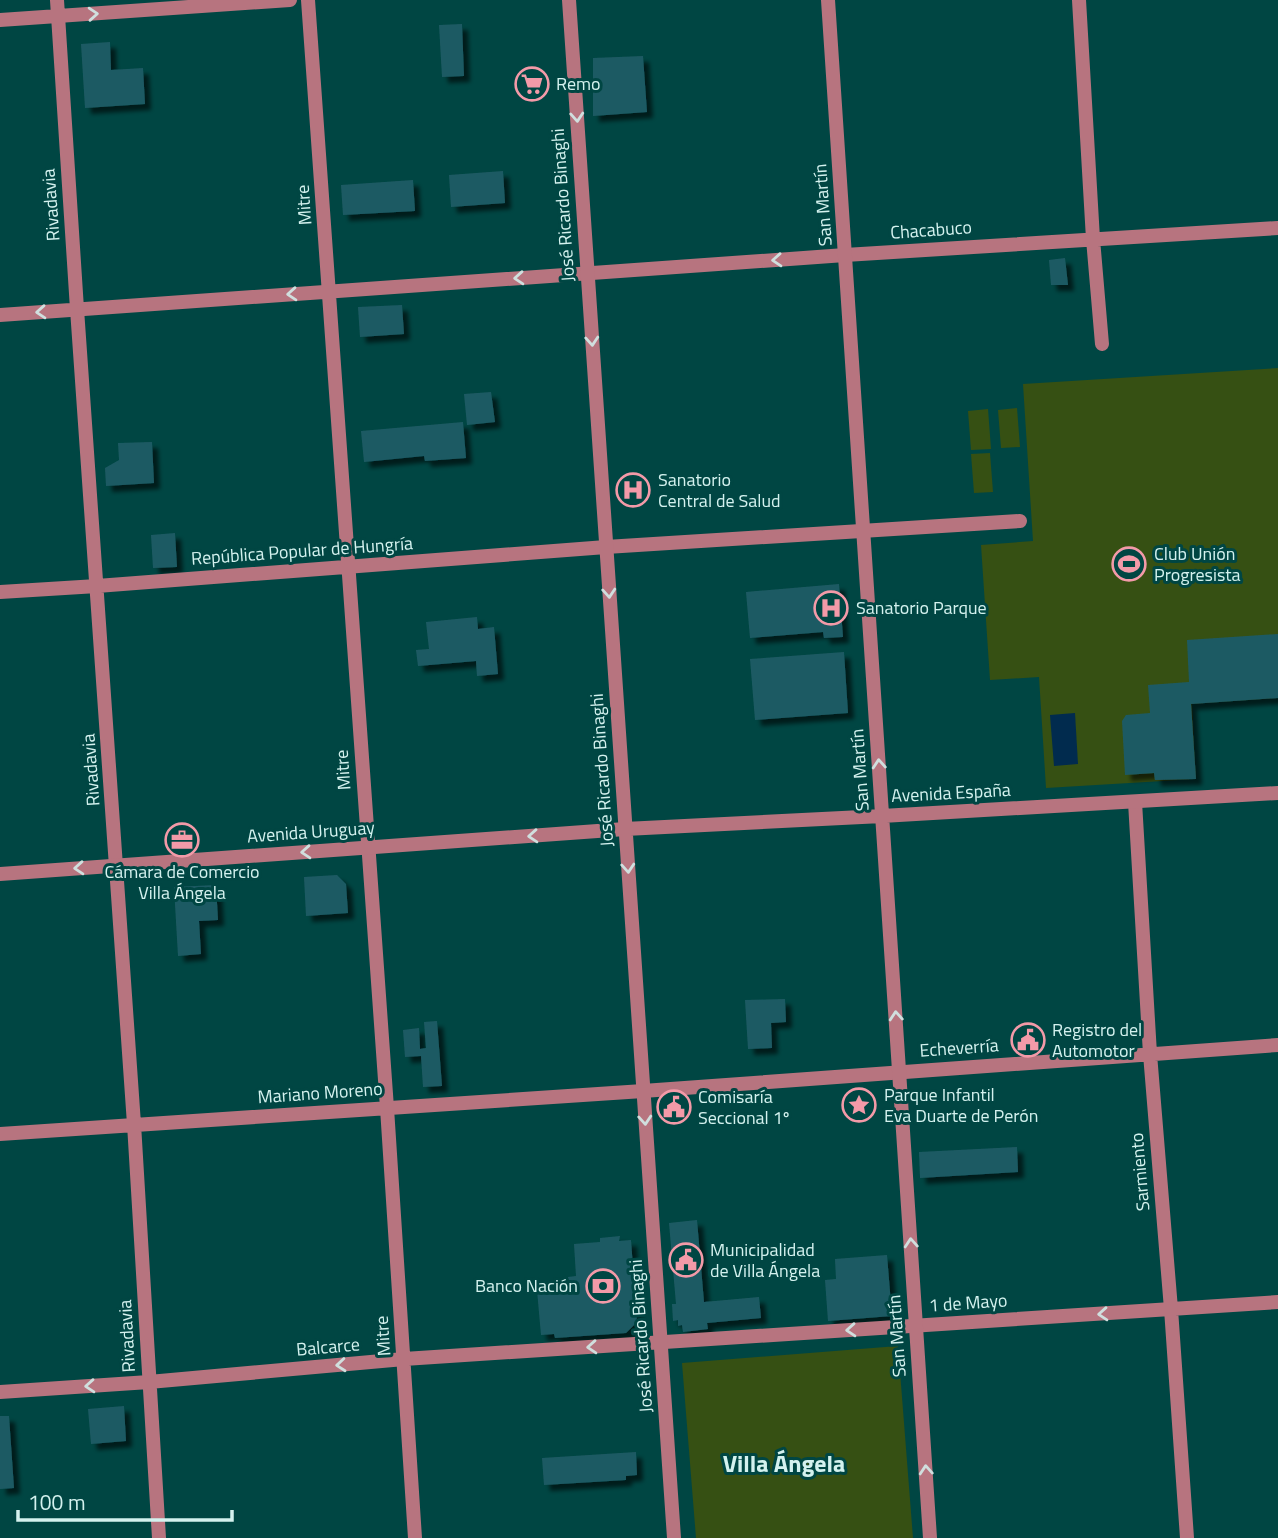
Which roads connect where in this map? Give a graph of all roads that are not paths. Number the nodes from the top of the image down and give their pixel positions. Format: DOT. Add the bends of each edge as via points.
graph roads {
  1 [pos="57,0"];
  2 [pos="290,0"];
  3 [pos="309,0"];
  4 [pos="569,0"];
  5 [pos="828,0"];
  6 [pos="1079,0"];
  7 [pos="58,16"];
  8 [pos="0,20"];
  9 [pos="1278,228"];
  10 [pos="1093,239"];
  11 [pos="845,255"];
  12 [pos="587,273"];
  13 [pos="329,291"];
  14 [pos="77,309"];
  15 [pos="0,315"];
  16 [pos="1102,344"];
  17 [pos="1020,521"];
  18 [pos="863,531"];
  19 [pos="606,547"];
  20 [pos="348,567"];
  21 [pos="97,586"];
  22 [pos="0,592"];
  23 [pos="1278,793"];
  24 [pos="1135,802"];
  25 [pos="883,816"];
  26 [pos="625,829"];
  27 [pos="368,848"];
  28 [pos="116,865"];
  29 [pos="0,874"];
  30 [pos="1278,1045"];
  31 [pos="1150,1054"];
  32 [pos="899,1072"];
  33 [pos="643,1091"];
  34 [pos="387,1108"];
  35 [pos="134,1124"];
  36 [pos="0,1134"];
  37 [pos="1278,1302"];
  38 [pos="1171,1309"];
  39 [pos="916,1326"];
  40 [pos="661,1343"];
  41 [pos="404,1359"];
  42 [pos="149,1382"];
  43 [pos="0,1392"];
  44 [pos="159,1538"];
  45 [pos="415,1538"];
  46 [pos="674,1538"];
  47 [pos="930,1538"];
  48 [pos="1186,1538"];
  1 -- 7 [label="street, Rivadavia"];
  7 -- 2 [label="street, one-way"];
  3 -- 13 [label="street, Mitre"];
  4 -- 12 [label="street, José Ricardo Binaghi, one-way"];
  5 -- 11 [label="street, San Martín"];
  6 -- 10 [label="street"];
  7 -- 8 [label="street"];
  7 -- 14 [label="street, Rivadavia"];
  9 -- 10 [label="street, Chacabuco"];
  10 -- 11 [label="street, Chacabuco"];
  10 -- 16 [label="street"];
  11 -- 12 [label="street, Chacabuco, one-way"];
  11 -- 18 [label="street, San Martín"];
  12 -- 13 [label="street, Chacabuco, one-way"];
  12 -- 19 [label="street, José Ricardo Binaghi, one-way"];
  13 -- 14 [label="street, Chacabuco, one-way"];
  13 -- 20 [label="street, Mitre"];
  14 -- 15 [label="street, Chacabuco, one-way"];
  14 -- 21 [label="street, Rivadavia"];
  17 -- 18 [label="street, República Popular de Hungría"];
  18 -- 19 [label="street, República Popular de Hungría"];
  25 -- 18 [label="street, San Martín, one-way"];
  19 -- 20 [label="street, República Popular de Hungría"];
  19 -- 26 [label="street, José Ricardo Binaghi, one-way"];
  20 -- 21 [label="street, República Popular de Hungría"];
  20 -- 27 [label="street, Mitre"];
  21 -- 22 [label="street, República Popular de Hungría"];
  21 -- 28 [label="street, Rivadavia"];
  23 -- 24 [label="street, Avenida España"];
  24 -- 25 [label="street, Avenida España"];
  24 -- 31 [label="street, Sarmiento"];
  25 -- 26 [label="street, Avenida España"];
  32 -- 25 [label="street, San Martín, one-way"];
  26 -- 27 [label="street, Avenida Uruguay, one-way"];
  26 -- 33 [label="street, José Ricardo Binaghi, one-way"];
  27 -- 28 [label="street, Avenida Uruguay, one-way"];
  27 -- 34 [label="street, Mitre"];
  28 -- 29 [label="street, Avenida Uruguay, one-way"];
  28 -- 35 [label="street, Rivadavia"];
  30 -- 31 [label="street, Echeverría"];
  31 -- 32 [label="street, Echeverría"];
  31 -- 38 [label="street, Sarmiento"];
  32 -- 33 [label="street, Echeverría"];
  39 -- 32 [label="street, San Martín, one-way"];
  33 -- 34 [label="street, Mariano Moreno"];
  33 -- 40 [label="street, José Ricardo Binaghi, one-way"];
  34 -- 35 [label="street, Mariano Moreno"];
  34 -- 41 [label="street, Mitre"];
  35 -- 36 [label="street, Mariano Moreno"];
  35 -- 42 [label="street, Rivadavia"];
  37 -- 38 [label="street, 1 de Mayo"];
  38 -- 39 [label="street, 1 de Mayo, one-way"];
  38 -- 48 [label="street, Sarmiento"];
  39 -- 40 [label="street, 1 de Mayo, one-way"];
  47 -- 39 [label="street, San Martín, one-way"];
  40 -- 41 [label="street, Balcarce, one-way"];
  40 -- 46 [label="street, José Ricardo Binaghi"];
  41 -- 42 [label="street, Balcarce, one-way"];
  41 -- 45 [label="street, Mitre"];
  42 -- 43 [label="street, Balcarce, one-way"];
  42 -- 44 [label="street, Rivadavia"];
}
